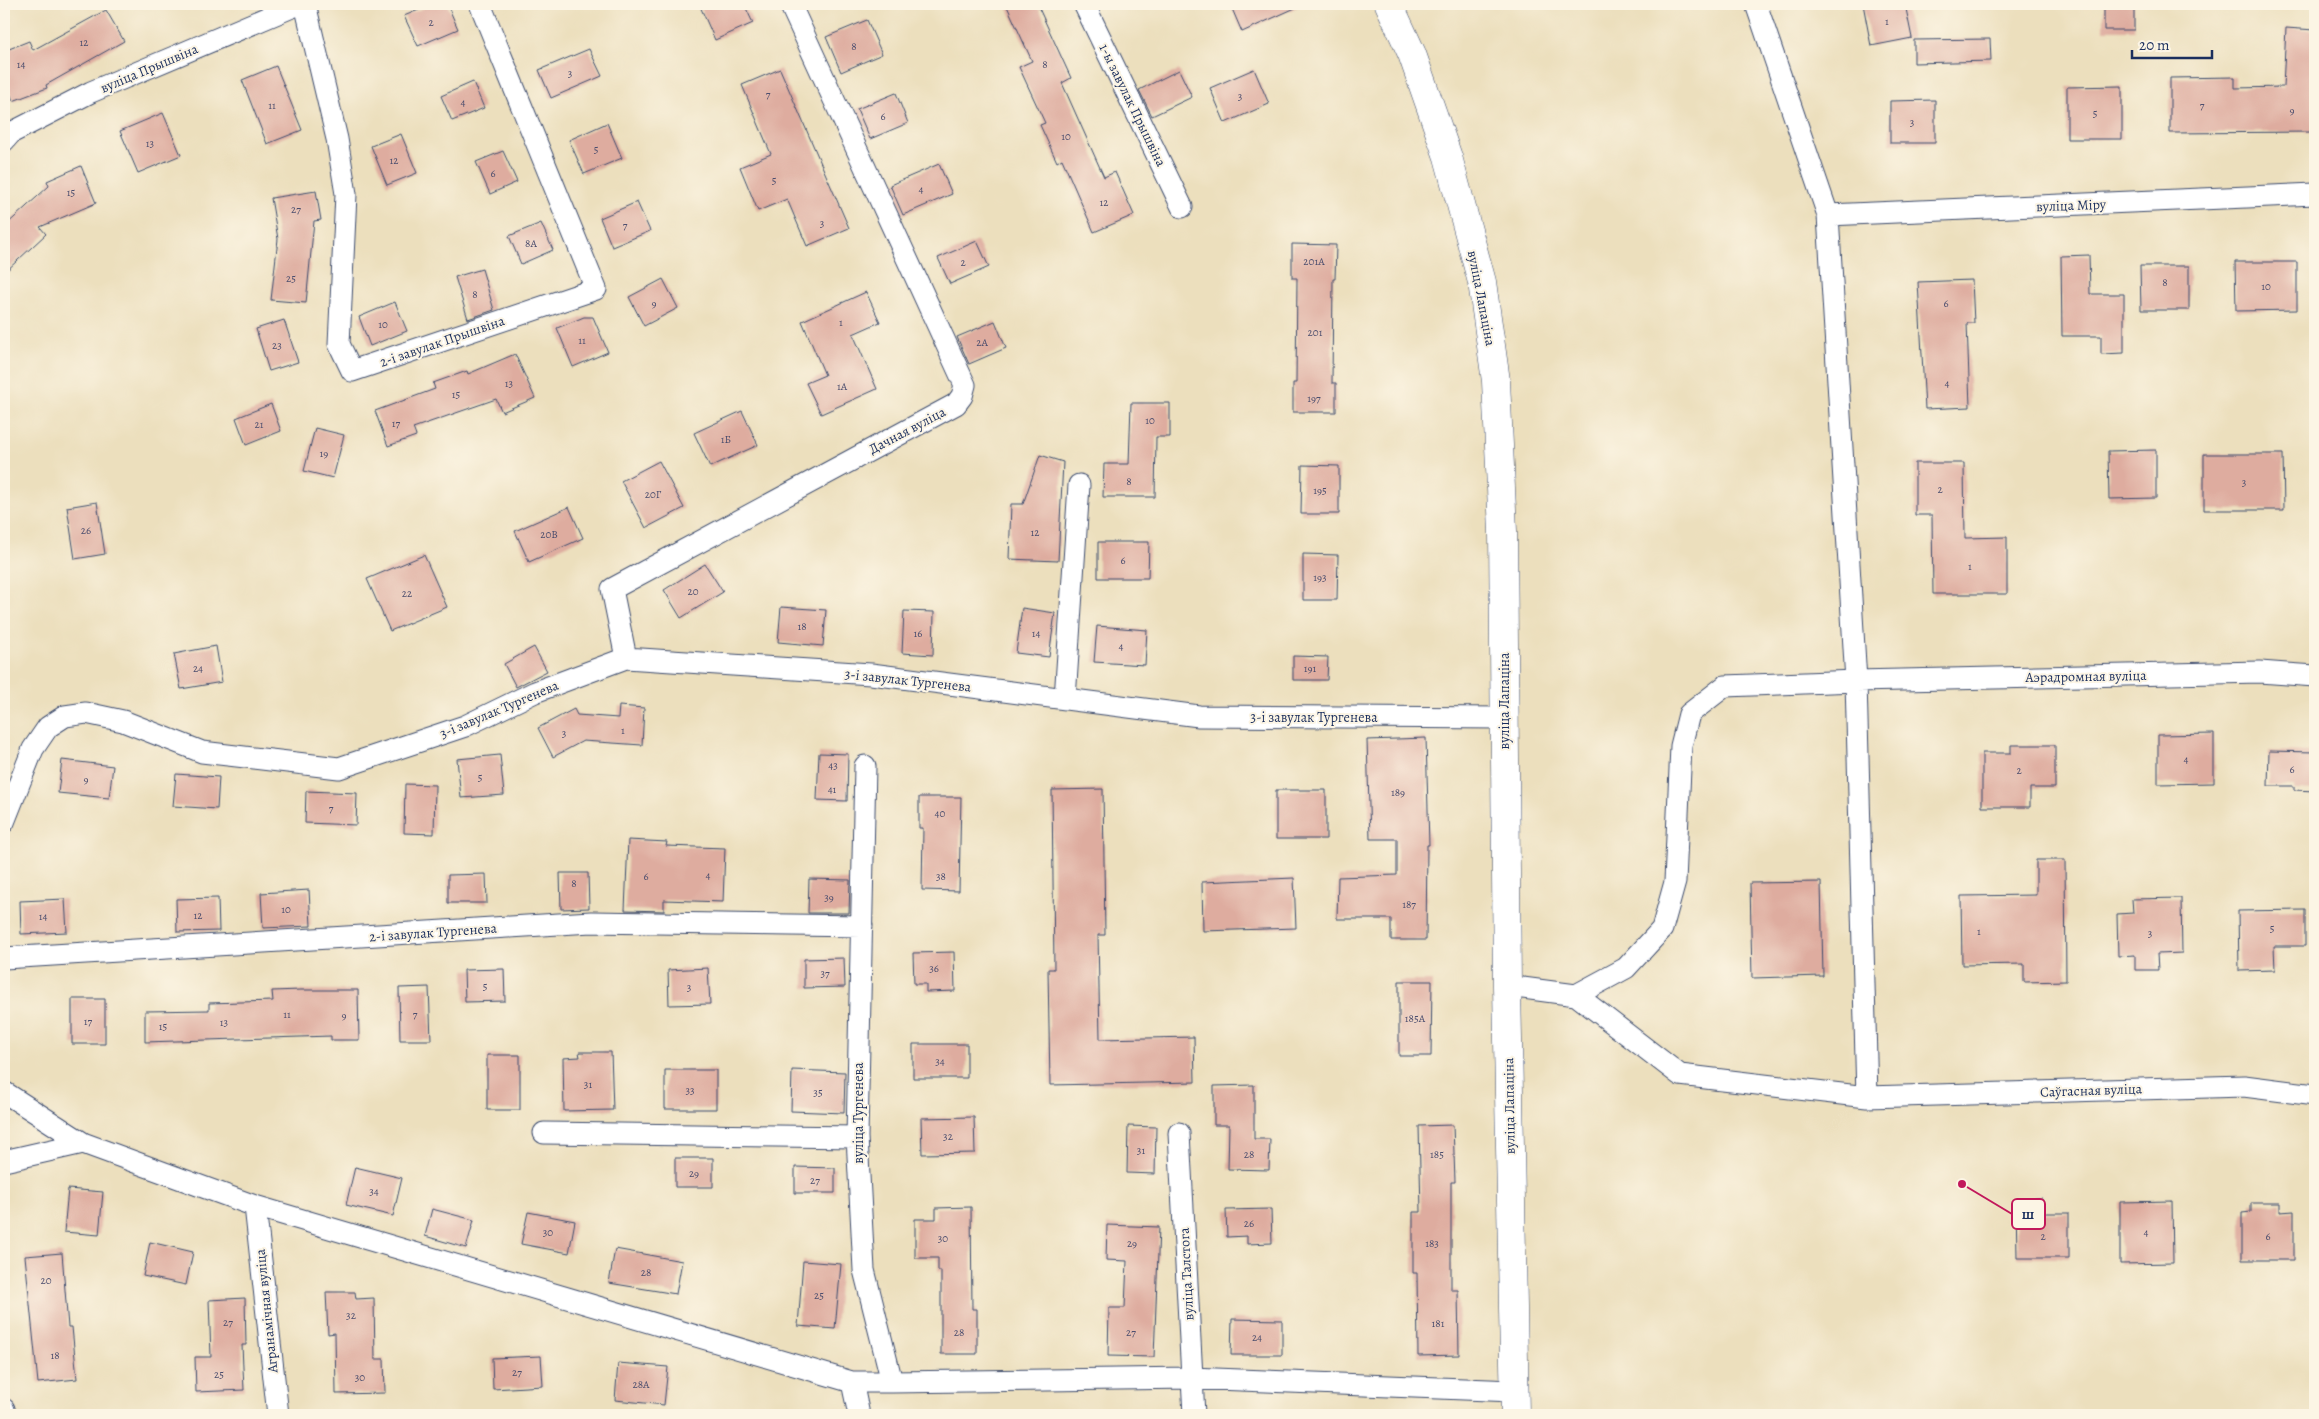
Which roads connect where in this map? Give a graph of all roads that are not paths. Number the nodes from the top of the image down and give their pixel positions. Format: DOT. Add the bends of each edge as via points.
graph roads {
  1 [pos="299,4"];
  2 [pos="305,4"];
  3 [pos="480,4"];
  4 [pos="790,4"];
  5 [pos="1084,4"];
  6 [pos="1390,4"];
  7 [pos="1756,4"];
  8 [pos="4,141"];
  9 [pos="2315,194"];
  10 [pos="1182,206"];
  11 [pos="1828,215"];
  12 [pos="1079,485"];
  13 [pos="626,658"];
  14 [pos="2315,676"];
  15 [pos="1856,680"];
  16 [pos="1065,699"];
  17 [pos="1504,718"];
  18 [pos="866,766"];
  19 [pos="4,822"];
  20 [pos="862,926"];
  21 [pos="4,958"];
  22 [pos="1507,986"];
  23 [pos="1576,995"];
  24 [pos="4,1092"];
  25 [pos="2315,1095"];
  26 [pos="1867,1097"];
  27 [pos="544,1133"];
  28 [pos="1179,1133"];
  29 [pos="856,1137"];
  30 [pos="83,1143"];
  31 [pos="4,1161"];
  32 [pos="255,1206"];
  33 [pos="1191,1378"];
  34 [pos="852,1382"];
  35 [pos="892,1382"];
  36 [pos="1515,1403"];
  37 [pos="4,1410"];
  38 [pos="4,1414"];
  39 [pos="278,1415"];
  40 [pos="859,1415"];
  41 [pos="1194,1415"];
  1 -- 8 [label="street, вуліца Прышвіна" via="91,92 11,133"];
  2 -- 3 [label="street, 2-і завулак Прышвіна" via="337,139 346,194 339,344 352,371 596,289"];
  4 -- 13 [label="street, Дачная вуліца" via="965,385 964,390 956,404 612,589"];
  5 -- 10 [label="street, 1-ы завулак Прышвіна"];
  6 -- 17 [label="main road, вуліца Лапаціна" via="1412,54 1448,157 1482,282 1497,399 1504,531"];
  7 -- 11 [label="street"];
  9 -- 11 [label="street, вуліца Міру"];
  11 -- 15 [label="street"];
  12 -- 16 [label="street"];
  13 -- 16 [label="street, 3-і завулак Тургенева" via="871,674"];
  13 -- 19 [label="street, 3-і завулак Тургенева" via="535,692 464,726 339,768 202,752 123,721 86,713 65,716 48,727 34,749"];
  14 -- 15 [label="street, Аэрадромная вуліца" via="2260,672"];
  15 -- 23 [label="street, Аэрадромная вуліца" via="1725,686 1689,714 1681,746 1675,882 1662,929 1626,968"];
  15 -- 26 [label="street"];
  16 -- 17 [label="street, 3-і завулак Тургенева" via="1199,716"];
  17 -- 22 [label="main road, вуліца Лапаціна"];
  18 -- 20 [label="street, вуліца Тургенева"];
  20 -- 21 [label="street, 2-і завулак Тургенева" via="591,922"];
  20 -- 29 [label="street, вуліца Тургенева"];
  22 -- 23 [label="street"];
  22 -- 36 [label="main road, вуліца Лапаціна"];
  23 -- 26 [label="street, Саўгасная вуліца" via="1680,1075"];
  24 -- 30 [label="street"];
  25 -- 26 [label="street, Саўгасная вуліца" via="2244,1086"];
  27 -- 29 [label="street"];
  28 -- 33 [label="street, вуліца Талстога"];
  29 -- 35 [label="street, вуліца Тургенева" via="864,1270"];
  30 -- 31 [label="street"];
  30 -- 32 [label="street"];
  32 -- 34 [label="street"];
  32 -- 39 [label="street, Агранамічная вуліца"];
  33 -- 35 [label="street"];
  33 -- 36 [label="street"];
  33 -- 41 [label="street, вуліца Талстога"];
  34 -- 35 [label="street"];
  34 -- 40 [label="street"];
  37 -- 38 [label="street"];
}
